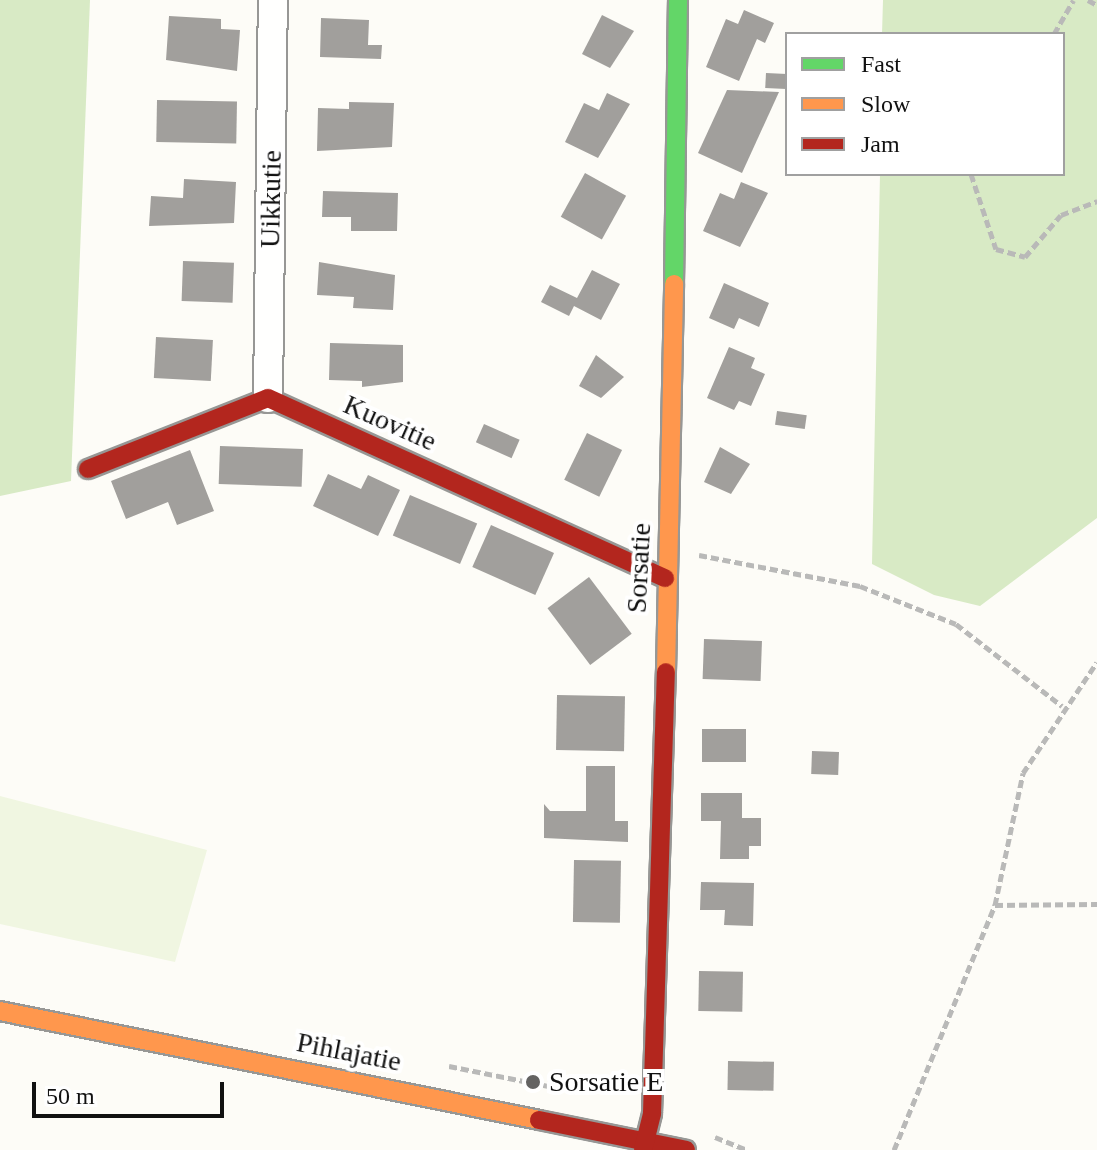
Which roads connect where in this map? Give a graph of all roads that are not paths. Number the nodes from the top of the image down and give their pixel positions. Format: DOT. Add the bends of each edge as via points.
graph roads {
  1 [pos="273,0"];
  2 [pos="678,0"];
  3 [pos="268,398"];
  4 [pos="88,469"];
  5 [pos="665,578"];
  6 [pos="0,1011"];
  7 [pos="646,1144"];
  8 [pos="686,1150"];
  1 -- 3 [label="street, Uikkutie"];
  2 -- 5 [label="street, Sorsatie" via="670,549"];
  3 -- 4 [label="street"];
  3 -- 5 [label="street, Kuovitie"];
  5 -- 7 [label="street, Sorsatie"];
  6 -- 7 [label="street, Pihlajatie"];
  7 -- 8 [label="street, Pihlajatie"];
}
